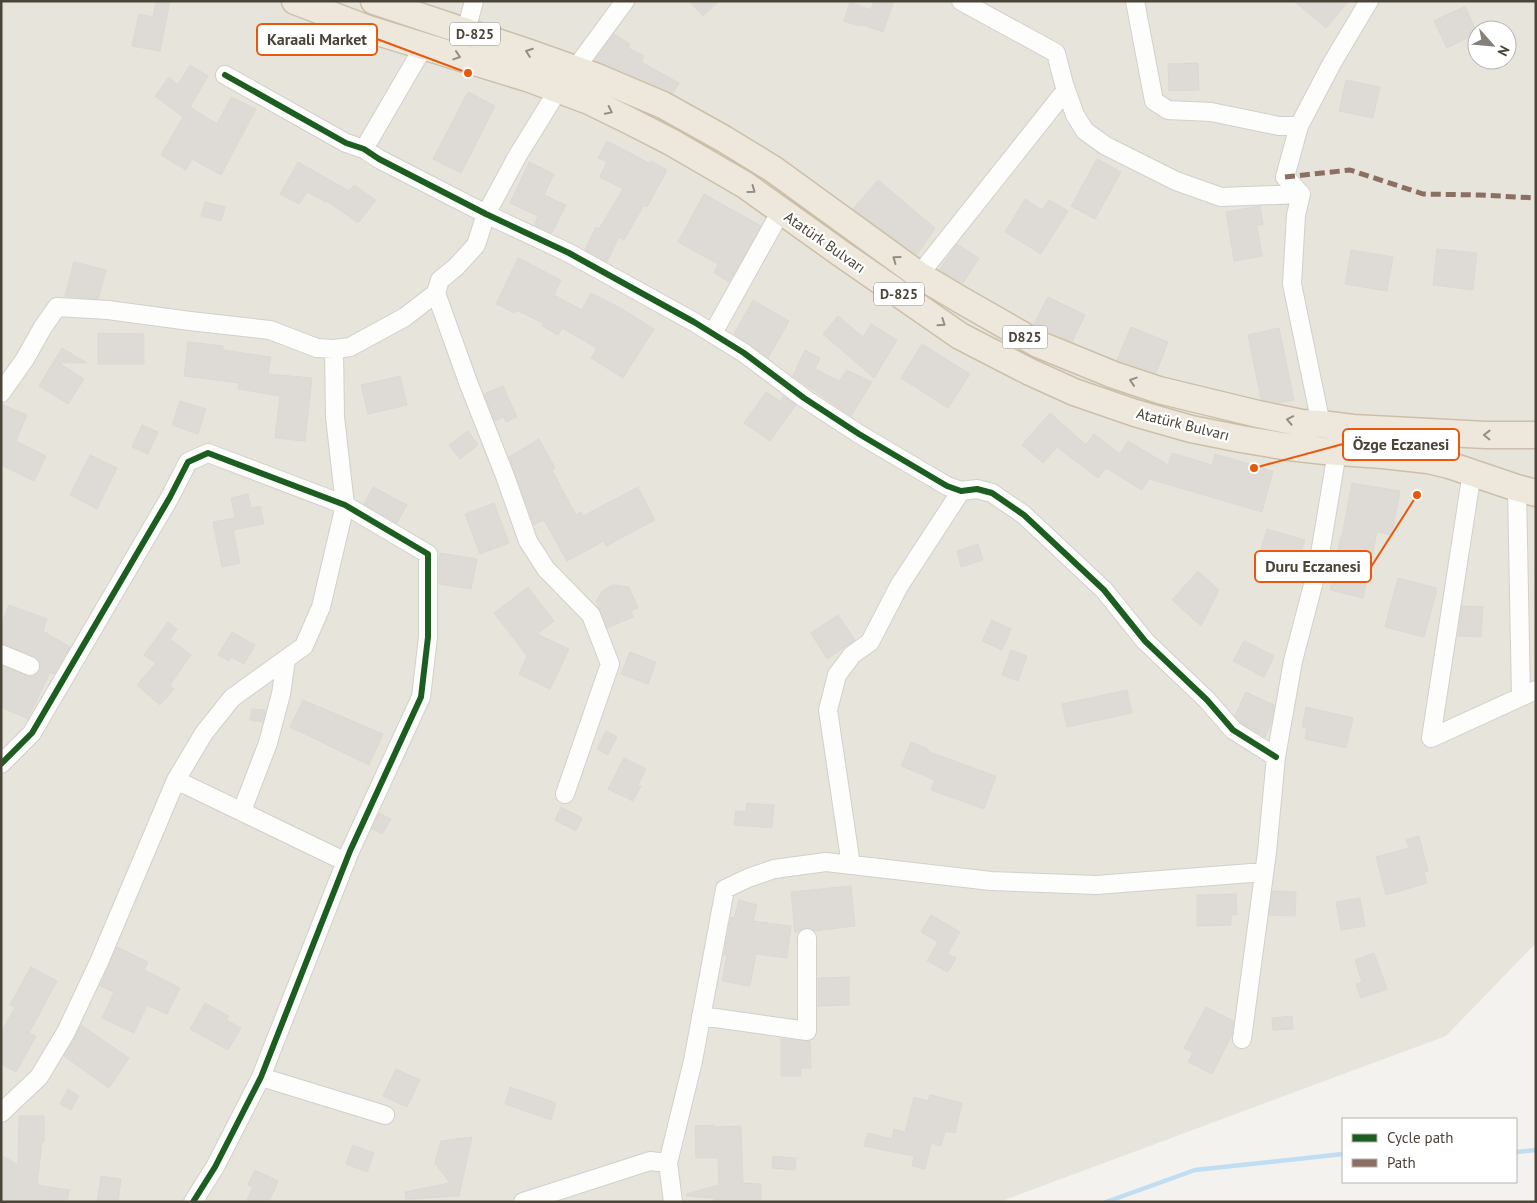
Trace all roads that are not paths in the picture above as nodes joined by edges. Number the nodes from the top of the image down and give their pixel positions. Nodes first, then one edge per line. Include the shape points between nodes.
1 (295, 1) edge
2 (374, 1) edge
3 (474, 1) edge
4 (625, 1) edge
5 (961, 1) edge
6 (1135, 1) edge
7 (1369, 1) edge
8 (466, 31) junction
9 (424, 46) junction
10 (575, 69) junction
11 (225, 75) dead end
12 (558, 90) junction
13 (1066, 90) junction
14 (1299, 126) junction
15 (364, 150) junction
16 (1301, 194) junction
17 (781, 211) junction
18 (486, 214) junction
19 (919, 275) junction
20 (436, 293) junction
21 (713, 333) junction
22 (334, 349) junction
23 (1, 393) edge
24 (1321, 424) junction
25 (1536, 435) edge
26 (1337, 452) junction
27 (1472, 472) junction
28 (1527, 490) edge
29 (961, 491) junction
30 (345, 506) junction
31 (1, 654) edge
32 (286, 660) junction
33 (30, 666) dead end
34 (1528, 694) edge
35 (1276, 757) junction
36 (1, 764) edge
37 (176, 780) junction
38 (565, 794) dead end
39 (242, 811) junction
40 (346, 862) junction
41 (852, 865) junction
42 (1264, 872) junction
43 (807, 938) dead end
44 (701, 1016) junction
45 (1242, 1039) dead end
46 (261, 1077) junction
47 (1, 1113) edge
48 (385, 1115) dead end
49 (668, 1163) junction
50 (193, 1202) edge
51 (523, 1202) edge
52 (673, 1202) edge

1 - 9 highway, Atatürk Bulvarı / D-825
2 - 8 highway, Atatürk Bulvarı / D-825
3 - 8 street
4 - 10 street
5 - 13 street via 1056,53
6 - 14 street via 1154,101 1168,110 1211,112 1279,126
7 - 14 street
10 -> 8 highway, Atatürk Bulvarı / D-825
9 -> 12 highway, Atatürk Bulvarı / D-825
9 - 15 street
10 - 12 highway
19 -> 10 highway, Atatürk Bulvarı / D825 via 773,169 724,139 663,105
11 - 15 street via 346,144
12 -> 17 highway, Atatürk Bulvarı / D-825 via 588,101 671,142 745,185
12 - 18 street
13 - 16 street via 1075,115 1086,131 1106,146 1176,181 1221,197
13 - 19 street
14 - 16 street via 1285,177
15 - 18 street
16 - 24 street via 1296,216 1292,284
17 - 21 street
17 -> 26 highway, Atatürk Bulvarı / D-825 via 960,336 1074,392 1190,429
18 - 20 street via 476,245 440,280
18 - 21 street via 569,253
24 -> 19 highway, Atatürk Bulvarı / D825 via 1258,414 1114,375 1038,344
20 - 22 street via 405,317 350,347
20 - 38 street via 528,541 546,569 591,615 610,664
21 - 29 street via 858,434
22 - 23 street via 317,348 270,330 57,306
22 - 30 street via 335,417
25 -> 24 highway, Atatürk Bulvarı / D825 via 1486,435
26 - 27 highway, Atatürk Bulvarı / D-825 via 1401,456
26 - 35 street via 1318,566 1293,661
27 - 28 highway, Atatürk Bulvarı / D-825
27 - 34 street via 1430,738
28 - 34 street
29 - 35 street via 977,489 992,493 1024,515 1104,590 1145,641 1207,700 1233,730
29 - 41 street via 900,586 870,642 852,655 836,675 828,710
30 - 32 street via 321,607 304,646
30 - 36 street via 208,453 188,462 32,733
30 - 40 street via 428,554 428,637 421,697
31 - 33 street
32 - 37 street via 232,698 204,733
32 - 39 street via 268,743
35 - 42 street
37 - 39 street
37 - 47 street via 66,1032 39,1078
39 - 40 street
40 - 46 street
41 - 42 street via 991,881 1096,885
41 - 44 street via 826,862 774,869 725,889
42 - 45 street
43 - 44 street via 807,1032
44 - 49 street
46 - 48 street
46 - 50 street via 215,1167
49 - 51 street via 650,1161
49 - 52 street

